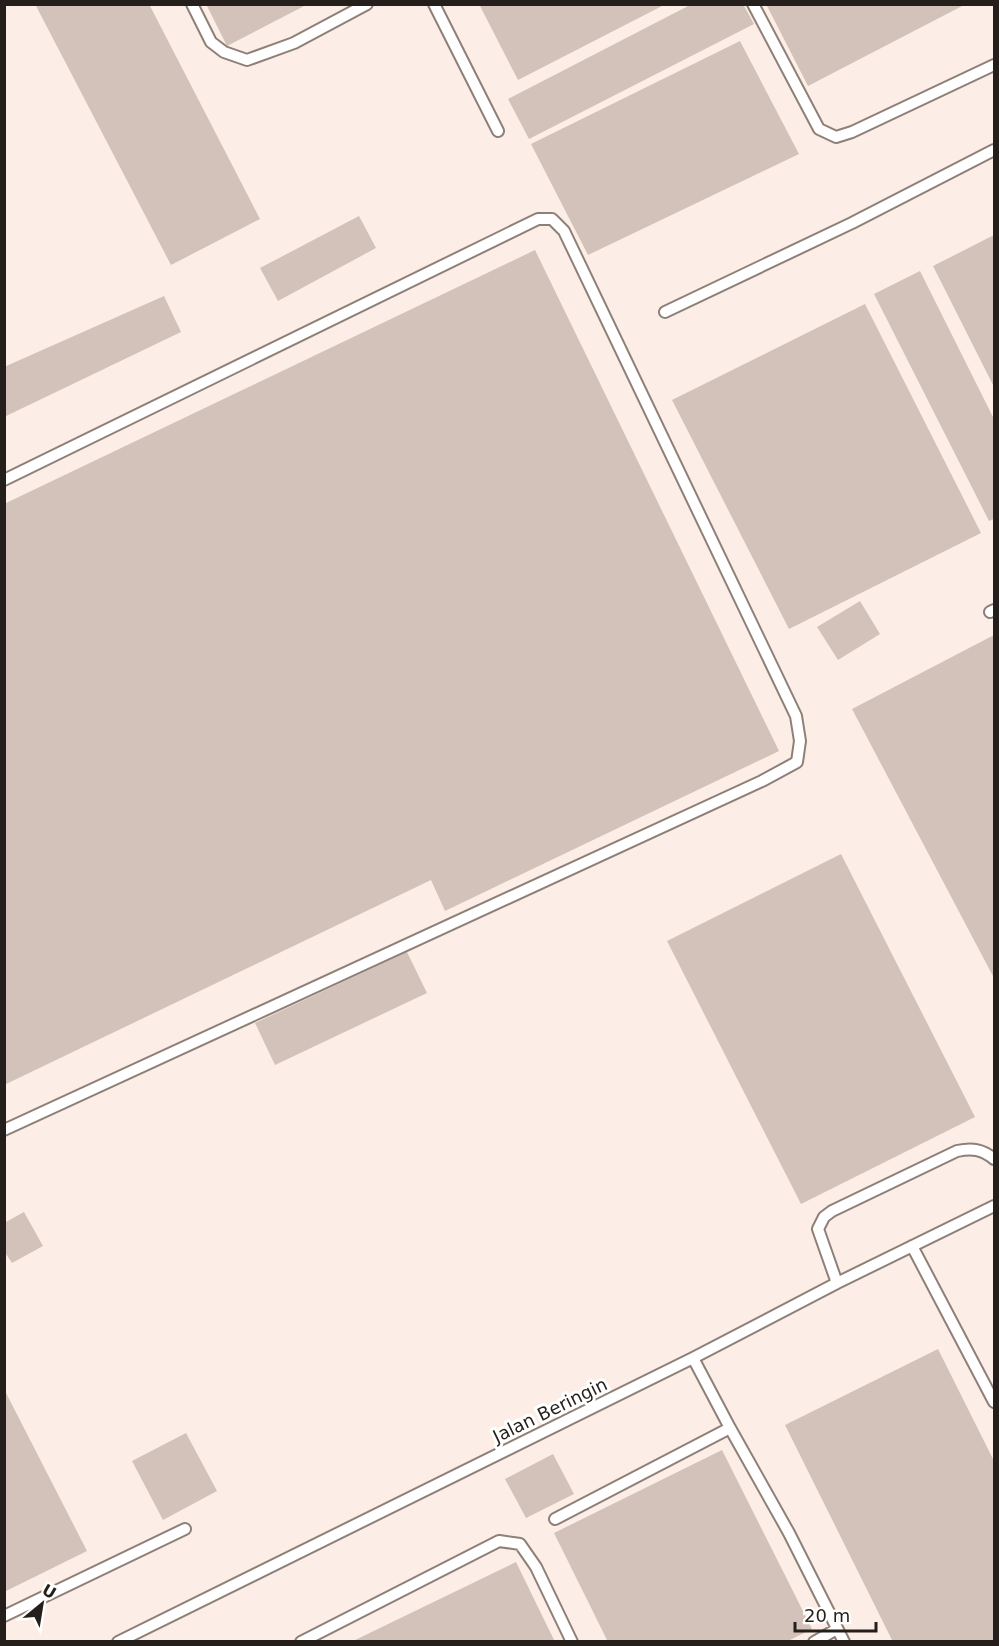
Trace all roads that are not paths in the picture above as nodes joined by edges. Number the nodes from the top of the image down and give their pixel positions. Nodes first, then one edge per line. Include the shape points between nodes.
1 (192, 4) edge
2 (367, 4) edge
3 (434, 4) edge
4 (753, 4) edge
5 (994, 65) edge
6 (498, 131) dead end
7 (994, 150) edge
8 (665, 312) dead end
9 (4, 480) edge
10 (4, 1130) edge
11 (994, 1159) edge
12 (994, 1206) edge
13 (912, 1246) junction
14 (837, 1283) junction
15 (693, 1358) junction
16 (994, 1402) edge
17 (730, 1428) junction
18 (555, 1519) dead end
19 (185, 1529) dead end
20 (4, 1616) edge
21 (837, 1629) junction
22 (118, 1641) edge
23 (302, 1641) edge
24 (572, 1641) edge
25 (814, 1641) edge
26 (844, 1641) edge

1 - 2 lane via 211,42 224,52 247,60 294,43
3 - 6 lane
4 - 5 lane via 819,129 836,137
7 - 8 lane
9 - 10 lane via 538,219 552,219 564,231 796,716 800,741 796,762 762,781
11 - 14 lane via 986,1152 970,1148 957,1151 824,1217 818,1228
12 - 13 lane, Jalan Beringin
13 - 14 lane, Jalan Beringin
13 - 16 lane
14 - 15 lane, Jalan Beringin
15 - 17 lane
15 - 22 lane, Jalan Beringin
17 - 18 lane
17 - 21 lane
19 - 20 lane
21 - 25 lane
21 - 26 lane
23 - 24 lane via 499,1541 520,1544 536,1567

